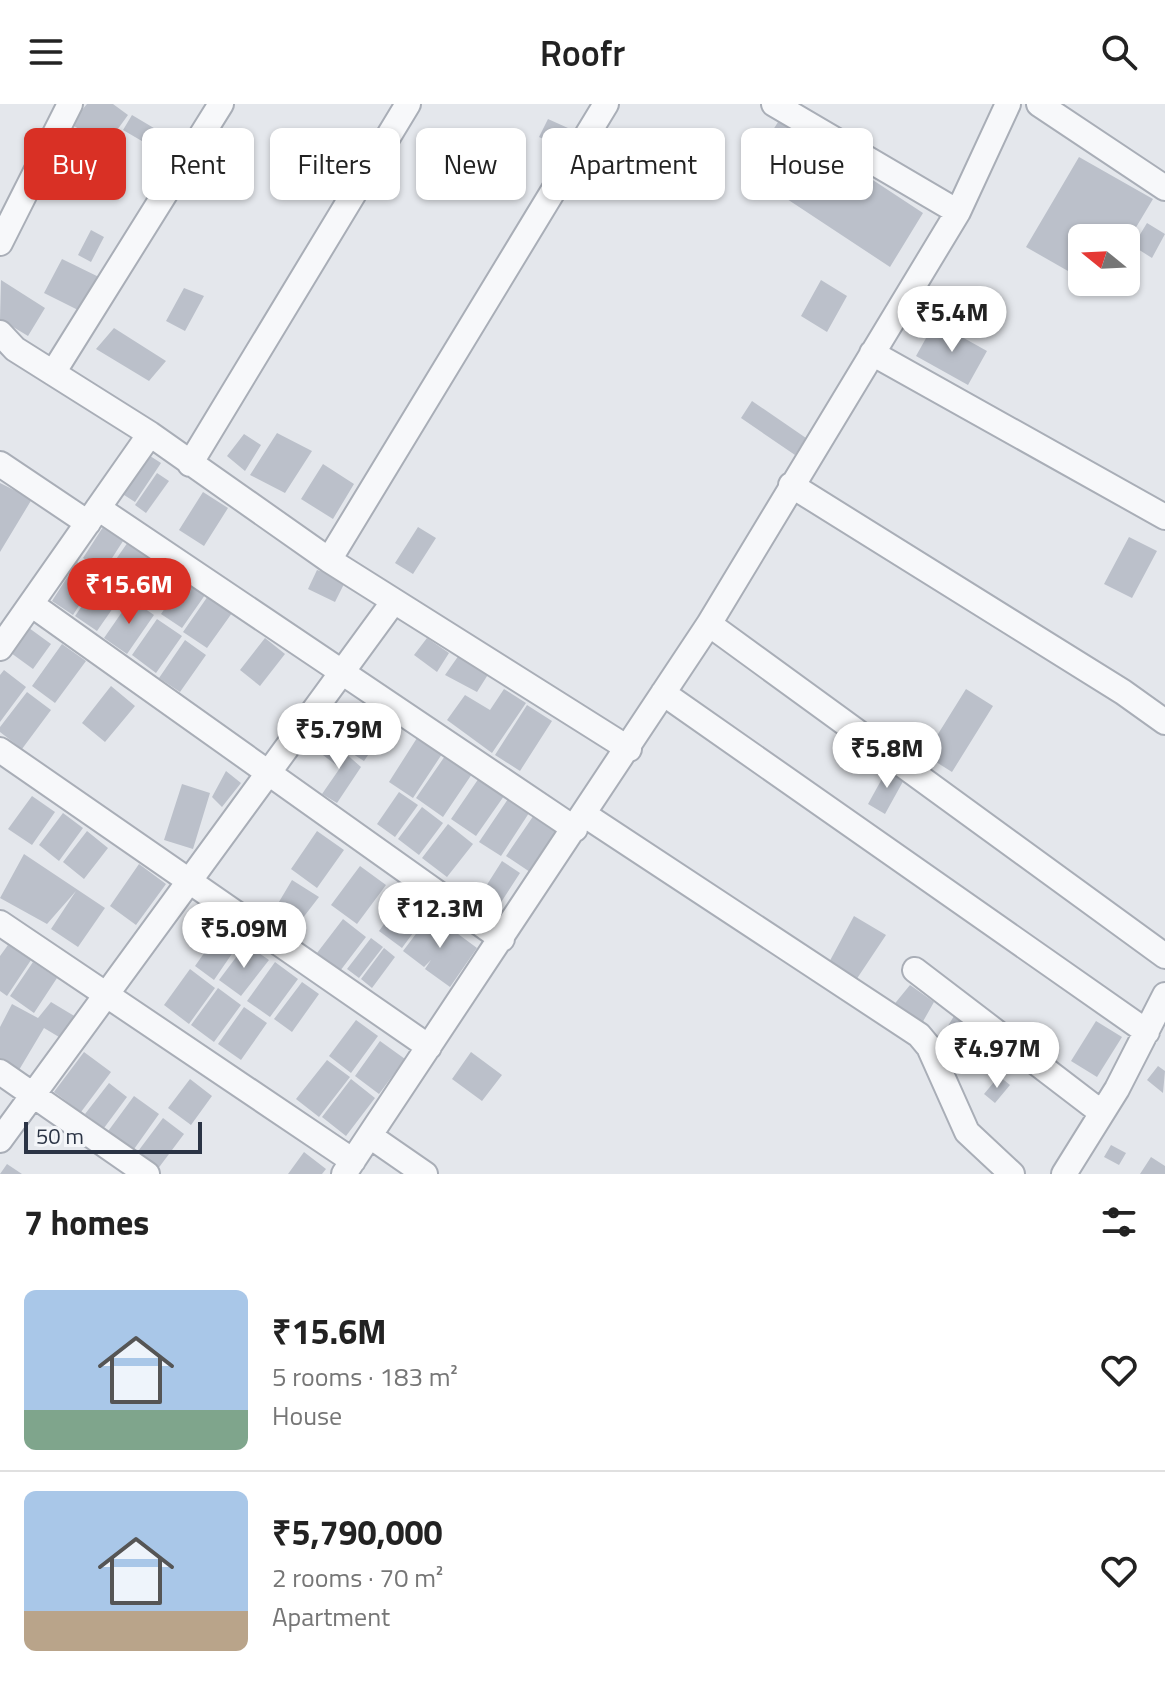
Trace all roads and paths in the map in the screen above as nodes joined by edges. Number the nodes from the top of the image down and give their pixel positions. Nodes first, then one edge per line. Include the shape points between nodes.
1 (221, 104) edge
2 (408, 104) edge
3 (606, 104) edge
4 (774, 104) edge
5 (1008, 104) edge
6 (1039, 104) edge
7 (66, 105) edge
8 (1165, 188) edge
9 (958, 212) junction
10 (0, 243) edge
11 (0, 333) edge
12 (872, 353) junction
13 (53, 373) junction
14 (150, 434) junction
15 (0, 464) edge
16 (190, 464) junction
17 (791, 485) junction
18 (93, 515) junction
19 (1165, 517) edge
20 (329, 560) junction
21 (394, 601) junction
22 (31, 604) junction
23 (709, 624) junction
24 (1, 645) edge
25 (342, 672) junction
26 (663, 693) junction
27 (1165, 722) edge
28 (629, 749) junction
29 (0, 750) edge
30 (268, 773) junction
31 (580, 822) junction
32 (189, 881) junction
33 (0, 923) edge
34 (502, 939) junction
35 (1165, 956) edge
36 (915, 970) dead end
37 (108, 993) junction
38 (1165, 995) edge
39 (1147, 1032) junction
40 (429, 1047) junction
41 (0, 1072) edge
42 (33, 1095) junction
43 (1102, 1113) junction
44 (370, 1136) junction
45 (0, 1140) edge
46 (348, 1167) edge
47 (147, 1174) edge
48 (425, 1174) edge
49 (1012, 1174) edge
50 (1064, 1174) edge

1 - 13 street
2 - 16 street
3 - 20 street
4 - 9 street
5 - 9 street
6 - 8 street
7 - 10 street
9 - 12 street
11 - 13 street
12 - 17 street
12 - 19 street
13 - 14 street
14 - 16 street
14 - 18 street
15 - 18 street
16 - 20 street
17 - 23 street
17 - 27 street
18 - 22 street
18 - 25 street
20 - 21 street
21 - 25 street
21 - 28 street
22 - 24 street
22 - 30 street
23 - 26 street
23 - 35 street
25 - 30 street
25 - 31 street
26 - 28 street
26 - 39 street
28 - 31 street
29 - 32 street
30 - 32 street
30 - 34 street
31 - 34 street
31 - 49 street via 919,1035 967,1132
32 - 37 street
32 - 40 street
33 - 37 street
34 - 40 street
36 - 43 street
37 - 42 street
37 - 46 street
38 - 39 street
39 - 43 street
40 - 44 street
41 - 42 street
42 - 45 street
42 - 47 street
43 - 50 street
44 - 46 street
44 - 48 street

